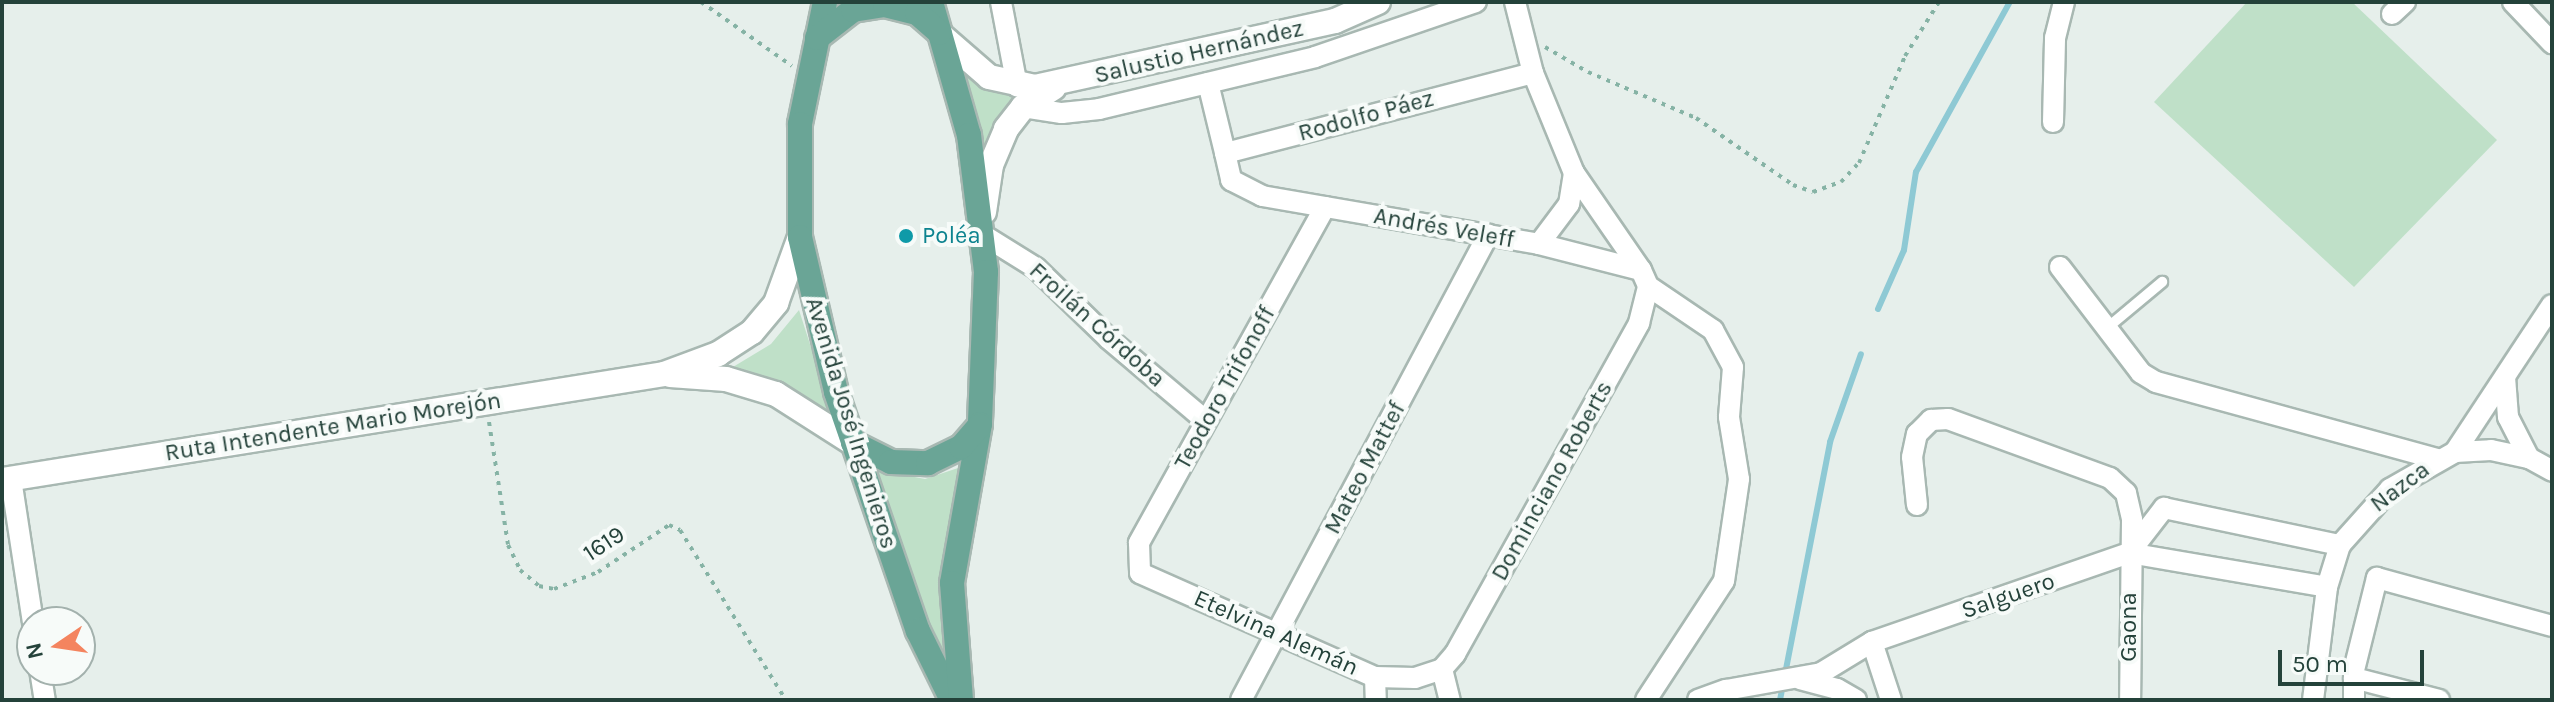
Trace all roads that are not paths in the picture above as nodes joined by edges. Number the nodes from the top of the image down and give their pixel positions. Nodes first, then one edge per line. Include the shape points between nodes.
1 (825, 2) edge
2 (931, 2) edge
3 (1001, 2) edge
4 (1378, 2) edge
5 (1476, 2) edge
6 (1515, 2) edge
7 (2064, 2) edge
8 (2513, 2) edge
9 (943, 37) junction
10 (816, 40) junction
11 (2552, 43) edge
12 (1533, 73) junction
13 (1208, 83) junction
14 (1020, 96) junction
15 (2053, 122) dead end
16 (1225, 153) junction
17 (1574, 173) junction
18 (1325, 207) junction
19 (983, 235) junction
20 (1488, 235) junction
21 (800, 237) junction
22 (1539, 244) junction
23 (2060, 267) dead end
24 (1644, 278) junction
25 (2162, 282) dead end
26 (2552, 305) edge
27 (2107, 328) junction
28 (664, 374) junction
29 (2505, 377) junction
30 (1206, 421) junction
31 (980, 424) junction
32 (853, 443) junction
33 (2447, 455) junction
34 (2529, 458) junction
35 (2552, 471) edge
36 (7, 479) edge
37 (1917, 505) dead end
38 (11, 545) edge
39 (2340, 545) junction
40 (2129, 553) junction
41 (1140, 573) joint
42 (2327, 587) junction
43 (28, 606) edge
44 (2552, 626) edge
45 (1278, 634) junction
46 (1872, 642) junction
47 (1442, 669) junction
48 (1375, 677) junction
49 (2354, 678) junction
50 (1796, 679) junction
51 (952, 700) edge
52 (961, 700) edge
53 (1241, 700) edge
54 (1376, 700) edge
55 (1450, 700) edge
56 (1646, 700) edge
57 (1698, 700) edge
58 (1856, 700) edge
59 (1891, 700) edge
60 (2130, 700) edge
61 (2313, 700) edge
62 (2354, 700) edge
63 (2439, 700) edge

1 - 10 main road, Avenida José Ingenieros
2 - 9 main road
3 - 14 street
4 - 14 main road, Salustio Hernández via 1335,21
5 - 13 street via 1329,53
6 - 12 street
7 - 15 street via 2055,38
8 - 11 street
9 - 10 main road via 917,13 885,5 853,10
9 - 14 main road via 981,72
9 - 19 main road via 969,135
10 - 21 main road, Avenida José Ingenieros via 797,152
12 - 16 street, Rodolfo Páez
12 - 17 street
13 - 14 street via 1062,113
13 - 16 street
14 - 19 main road via 991,165
16 - 18 street, Andrés Veleff via 1231,180 1262,196
17 - 22 street via 1569,204
17 - 24 street
18 - 20 street, Andrés Veleff
18 - 30 street, Teodoro Trifonoff
19 - 30 street, Froilán Córdoba via 1036,268
19 - 31 main road via 987,336
20 - 22 street, Andrés Veleff
20 - 45 street, Mateo Mattef
21 - 28 main road via 776,303 752,332 718,354
21 - 32 main road, Avenida José Ingenieros via 822,341
22 - 24 street, Andrés Veleff
23 - 27 street
24 - 47 street, Dominciano Roberts via 1639,323
24 - 56 street via 1713,330 1733,367 1729,417 1739,479 1724,581
25 - 27 lane
26 - 29 street, Nazca
27 - 33 street via 2141,373 2156,382
28 - 32 main road via 726,379 763,389 797,404
28 - 36 main road, Ruta Intendente Mario Morejón
29 - 33 street, Nazca
29 - 34 street via 2508,417
30 - 41 street, Teodoro Trifonoff via 1139,543
31 - 32 main road via 961,447 928,463 891,462
31 - 52 main road via 952,583
32 - 51 main road, Avenida José Ingenieros via 918,631
33 - 34 street via 2491,450
33 - 39 street, Nazca via 2390,489
34 - 35 street
36 - 38 street
37 - 40 street, Gaona via 1912,457 1917,434 1931,420 1948,419 2103,471 2126,493 2132,520
38 - 43 street
39 - 40 street via 2164,508
39 - 42 street, Nazca
40 - 42 street, Salguero
40 - 46 street, Salguero
40 - 60 street, Gaona
41 - 45 street, Etelvina Alemán
42 - 61 street, Nazca
44 - 49 street via 2377,578
45 - 48 street, Etelvina Alemán
45 - 53 street, Mateo Mattef
46 - 50 street, Salguero via 1821,673
46 - 59 street
47 - 48 street, Etelvina Alemán via 1415,678
47 - 55 street
48 - 54 street
49 - 62 street
49 - 63 street
50 - 57 street, Salguero
50 - 58 street via 1837,689

